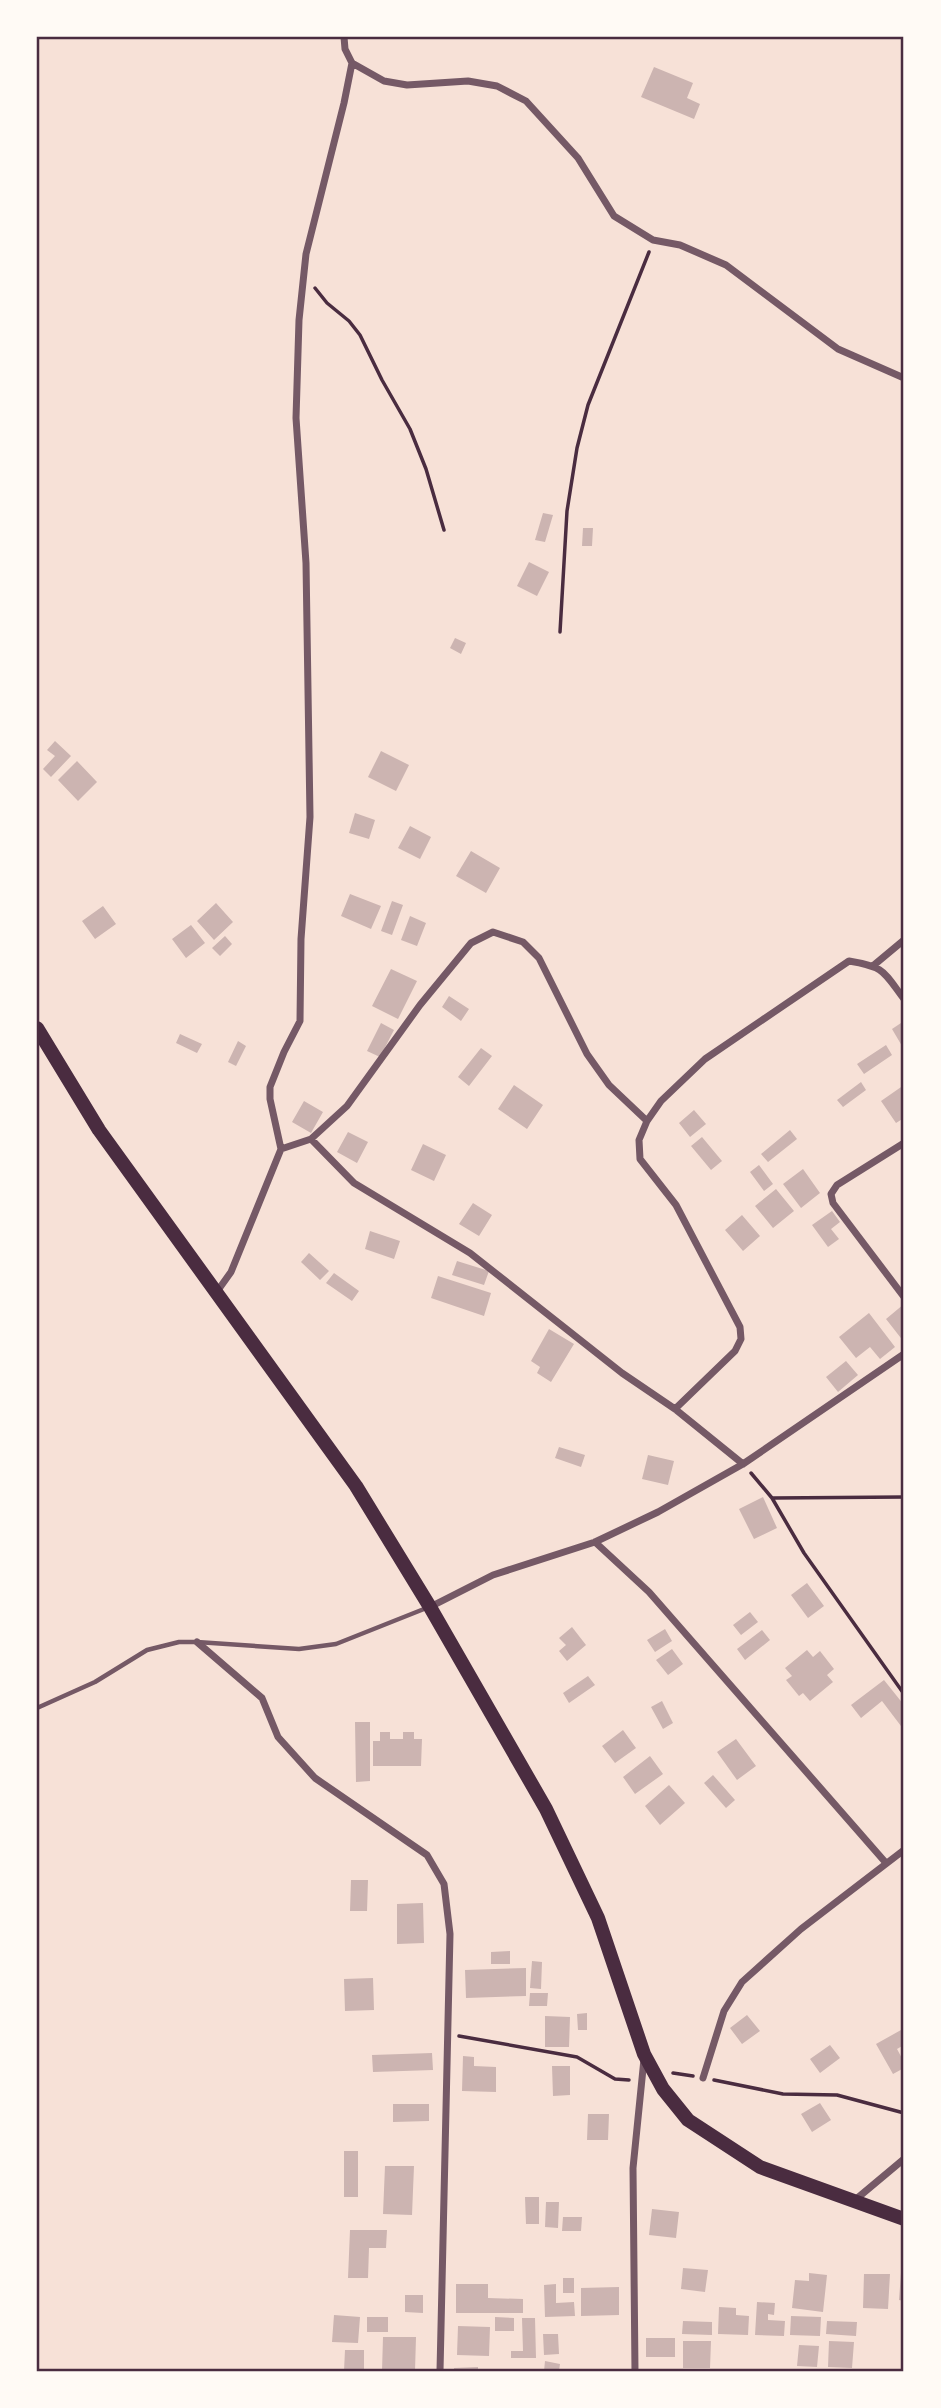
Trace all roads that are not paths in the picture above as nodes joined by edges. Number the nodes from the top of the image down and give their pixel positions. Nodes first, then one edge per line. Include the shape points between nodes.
1 (344, 37) edge
2 (352, 63) junction
3 (904, 378) edge
4 (904, 940) edge
5 (874, 965) junction
6 (904, 999) edge
7 (37, 1028) edge
8 (647, 1121) junction
9 (311, 1139) junction
10 (904, 1143) edge
11 (281, 1149) junction
12 (215, 1294) junction
13 (904, 1297) edge
14 (904, 1354) edge
15 (675, 1409) junction
16 (743, 1464) junction
17 (595, 1542) junction
18 (430, 1607) junction
19 (197, 1642) junction
20 (37, 1708) edge
21 (904, 1850) edge
22 (886, 1863) junction
23 (647, 2075) junction
24 (702, 2078) road end
25 (904, 2160) edge
26 (855, 2200) junction
27 (904, 2218) edge
28 (440, 2371) edge
29 (635, 2371) edge

1 - 2 street
2 - 3 street via 384,81 407,85 468,81 497,86 527,101 578,158 614,216 653,240 680,245 726,265 838,349
2 - 11 street via 306,254 299,320 296,418 306,563 310,817 300,1021 270,1087
4 - 5 street
5 - 6 street via 885,972
5 - 8 street via 849,961 799,994 705,1059
7 - 12 main road via 99,1130
8 - 9 street via 610,1085 587,1054 539,958 523,943 493,932 471,943 347,1106
8 - 15 street via 639,1140 640,1159 676,1205 740,1326 741,1339 735,1351
9 - 11 street
9 - 15 street via 354,1183 470,1253
10 - 13 street via 837,1185 831,1194 833,1203
11 - 12 street via 231,1272
12 - 18 main road via 356,1486
14 - 16 street
15 - 16 street
16 - 17 street
17 - 18 street via 493,1575
17 - 22 street via 649,1592
18 - 19 lane via 336,1644 299,1649
18 - 23 main road via 546,1810 598,1918
19 - 20 lane via 147,1650 95,1682
19 - 28 street via 262,1698 278,1737 315,1779 427,1854 444,1884 450,1934
21 - 22 street
22 - 24 street via 801,1928 742,1982 724,2011
23 - 26 main road via 688,2120 760,2167
23 - 29 street via 633,2168
25 - 26 street
26 - 27 main road

